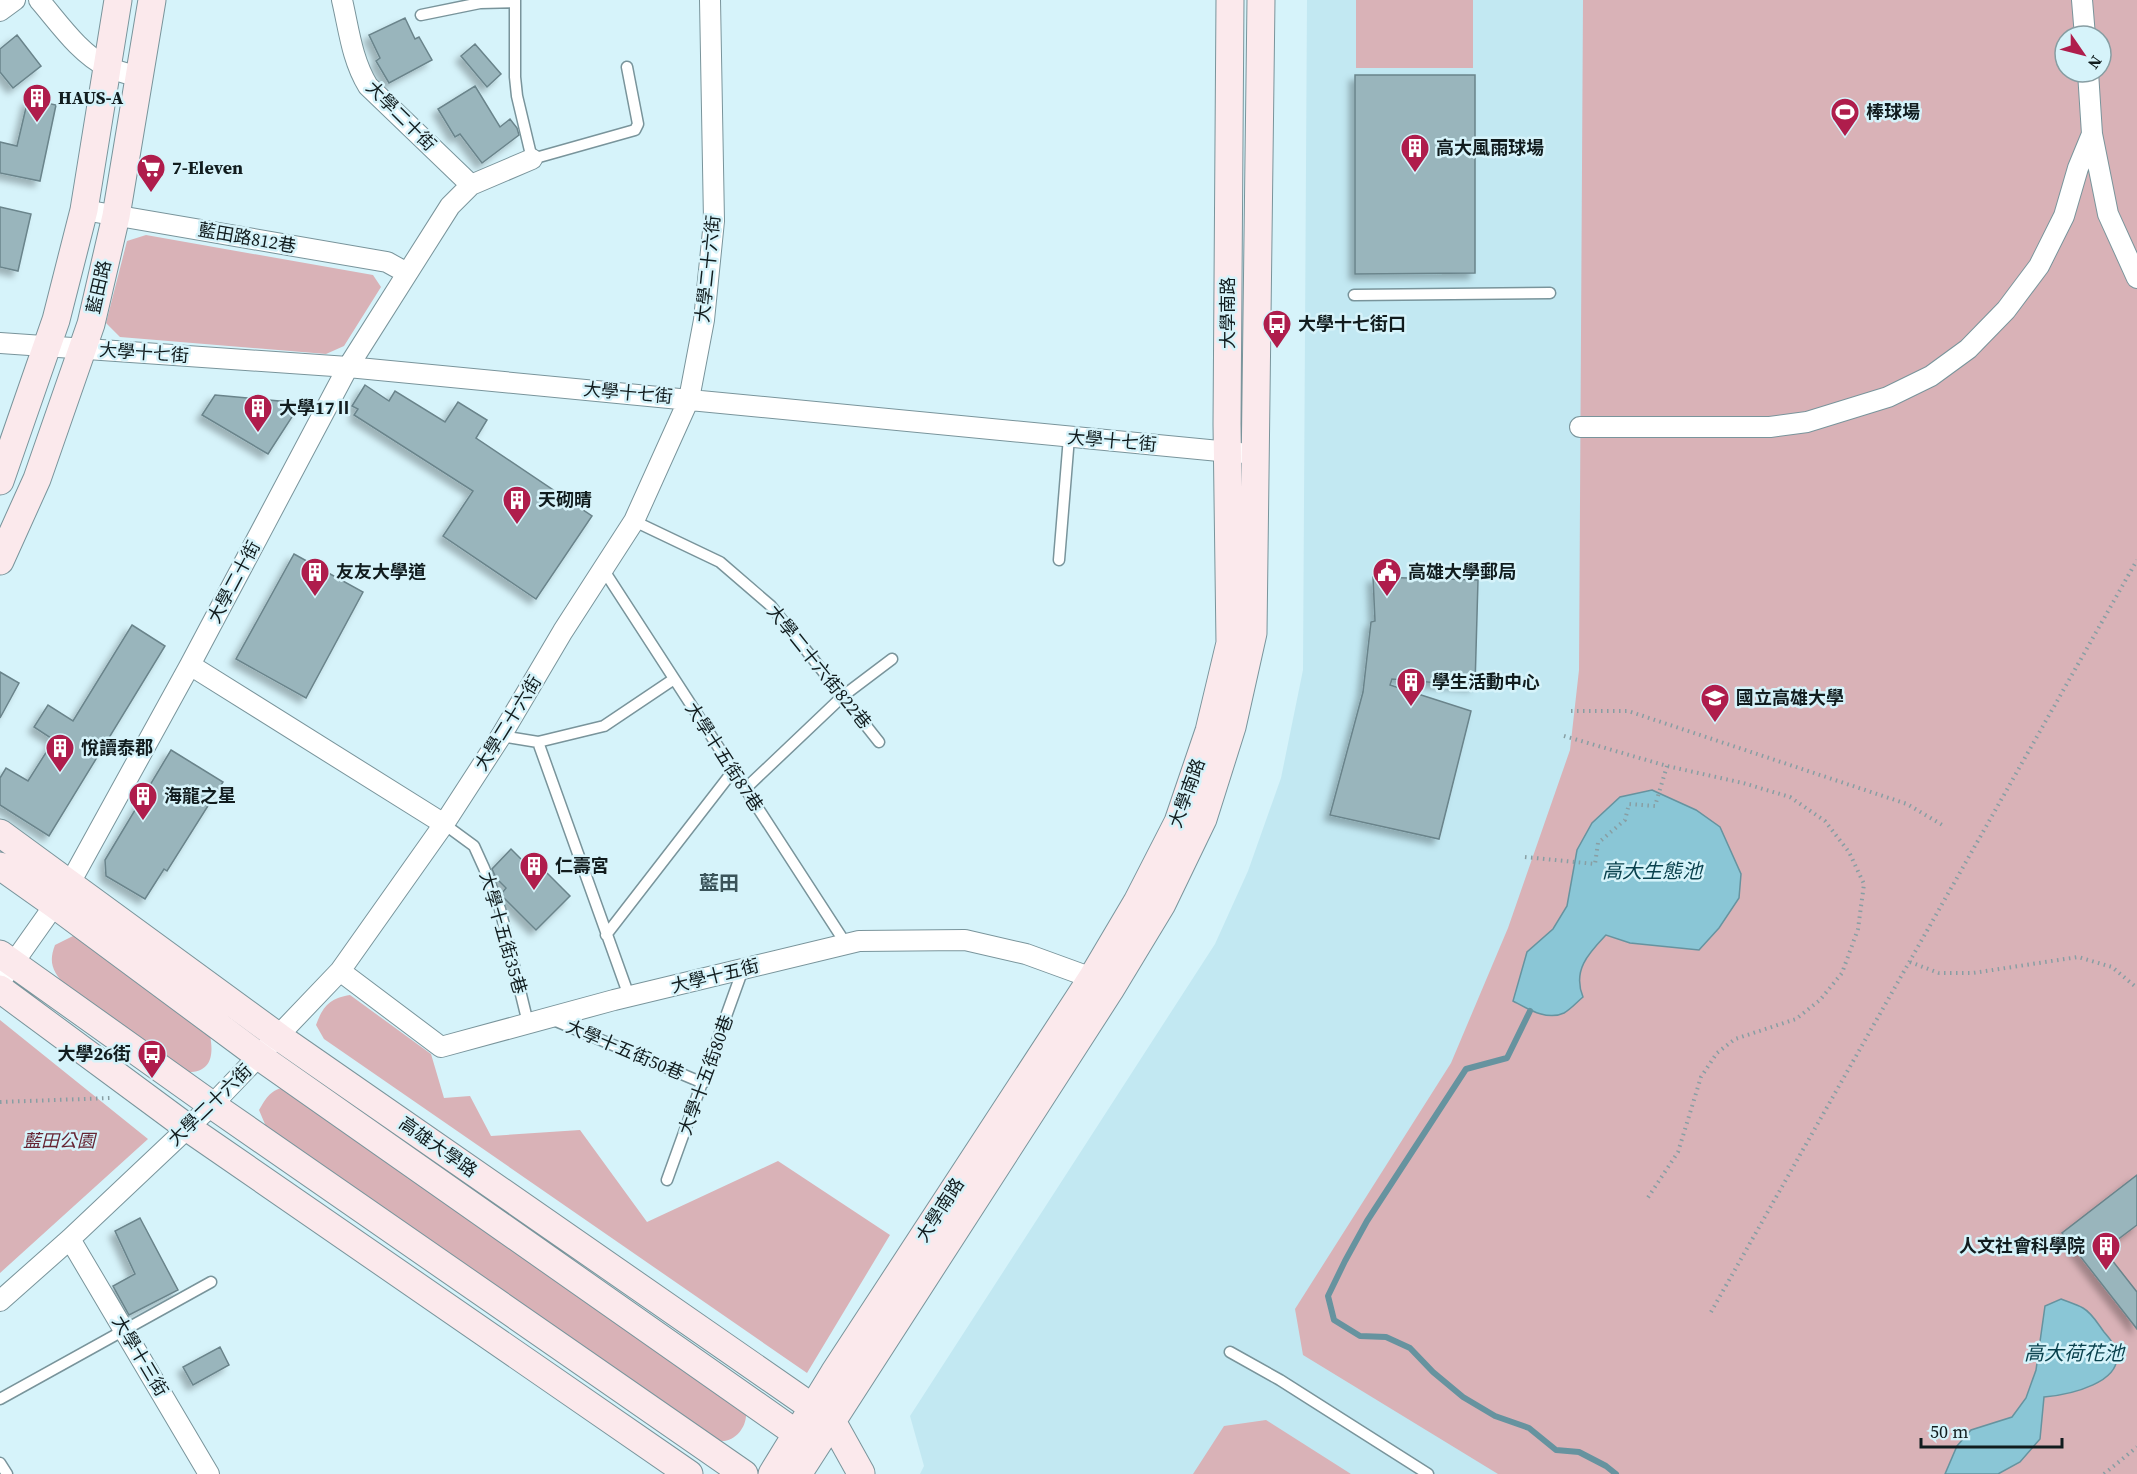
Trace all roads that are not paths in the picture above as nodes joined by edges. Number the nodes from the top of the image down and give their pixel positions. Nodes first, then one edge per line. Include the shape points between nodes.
1 (15, 0) edge
2 (39, 0) edge
3 (118, 0) edge
4 (152, 0) edge
5 (342, 0) edge
6 (710, 0) edge
7 (1230, 0) edge
8 (1261, 0) edge
9 (2082, 0) edge
10 (515, 1) edge
11 (0, 11) edge
12 (421, 15) dead end
13 (2084, 24) edge
14 (107, 67) junction
15 (627, 67) dead end
16 (139, 77) junction
17 (2089, 84) edge
18 (2092, 134) junction
19 (532, 159) junction
20 (471, 185) junction
21 (84, 210) junction
22 (116, 216) junction
23 (407, 273) junction
24 (2137, 278) edge
25 (1550, 293) dead end
26 (1354, 295) dead end
27 (0, 343) edge
28 (47, 346) junction
29 (83, 349) junction
30 (348, 367) junction
31 (689, 399) junction
32 (1580, 427) dead end
33 (1069, 437) junction
34 (1227, 452) junction
35 (1255, 454) junction
36 (0, 481) edge
37 (634, 521) junction
38 (1059, 560) dead end
39 (0, 561) edge
40 (603, 569) junction
41 (892, 659) dead end
42 (190, 665) junction
43 (674, 679) junction
44 (843, 696) junction
45 (501, 736) junction
46 (538, 742) junction
47 (879, 742) dead end
48 (733, 771) junction
49 (745, 789) junction
50 (444, 824) junction
51 (0, 834) edge
52 (0, 866) edge
53 (70, 883) junction
54 (55, 905) junction
55 (606, 935) junction
56 (846, 944) junction
57 (4, 966) edge
58 (743, 969) junction
59 (340, 971) junction
60 (1101, 984) junction
61 (0, 989) edge
62 (629, 996) junction
63 (548, 1018) junction
64 (528, 1023) junction
65 (279, 1037) junction
66 (260, 1057) junction
67 (703, 1083) junction
68 (212, 1106) junction
69 (188, 1128) junction
70 (667, 1180) dead end
71 (70, 1239) junction
72 (211, 1282) dead end
73 (0, 1301) edge
74 (125, 1331) junction
75 (1230, 1352) dead end
76 (0, 1399) edge
77 (823, 1414) junction
78 (806, 1440) junction
79 (0, 1463) edge
80 (862, 1473) edge
81 (7, 1474) edge
82 (209, 1474) edge
83 (689, 1474) edge
84 (744, 1474) edge
85 (772, 1474) edge
86 (798, 1474) edge
87 (1428, 1474) edge

1 - 11 street
2 - 14 street via 74,41
3 - 14 street, 藍田路
4 - 16 street, 藍田路
5 - 20 street, 大學二十街 via 354,58 368,86
6 - 31 street, 大學二十六街 via 714,221 704,320
7 - 34 street, 大學南路
8 - 35 street, 大學南路
9 - 13 street
10 - 12 lane via 480,3
10 - 19 lane via 517,96
14 - 16 street
14 - 21 street, 藍田路
15 - 19 lane via 638,124 635,130
16 - 22 street, 藍田路
17 - 18 street
18 - 24 street via 2109,214
18 - 32 street via 2064,216 2039,266 2006,310 1968,349 1931,376 1888,398 1807,422 1770,427
19 - 20 street, 大學二十街
20 - 23 street, 大學二十街 via 450,206
21 - 22 street, 藍田路812巷
21 - 28 street, 藍田路
22 - 23 street, 藍田路812巷 via 387,262
22 - 29 street, 藍田路
23 - 30 street, 大學二十街
25 - 26 lane
27 - 28 street, 大學十七街
28 - 29 street, 大學十七街
28 - 36 street, 藍田路
29 - 30 street, 大學十七街
29 - 39 street, 藍田路 via 36,479
30 - 31 street, 大學十七街
30 - 42 street, 大學二十街
31 - 33 street, 大學十七街
31 - 37 street, 大學二十六街
33 - 34 street, 大學十七街
33 - 38 lane
34 - 35 street, 大學十七街
34 - 60 street, 大學南路 via 1230,643 1209,731 1178,822
35 - 60 street, 大學南路 via 1252,633 1232,727 1203,819 1162,904
37 - 40 street, 大學二十六街
37 - 44 lane, 大學二十六街822巷 via 720,562 771,606
40 - 43 lane, 大學十五街87巷
40 - 45 street, 大學二十六街
41 - 44 lane
42 - 50 street
42 - 53 street, 大學二十街
43 - 46 lane via 604,726
43 - 48 lane, 大學十五街87巷
44 - 47 lane, 大學二十六街822巷
44 - 49 lane
45 - 46 lane
45 - 50 street, 大學二十六街
46 - 55 lane
48 - 49 lane, 大學十五街87巷
48 - 55 lane
49 - 56 lane, 大學十五街87巷
50 - 59 street, 大學二十六街
50 - 64 lane, 大學十五街35巷 via 474,846 484,868 500,909
51 - 53 street, 高雄大學路
52 - 54 street, 高雄大學路
53 - 54 street, 大學二十街
53 - 65 street, 高雄大學路
54 - 57 street, 大學二十街
54 - 66 street, 高雄大學路
55 - 62 lane
56 - 58 street, 大學十五街
56 - 60 street, 大學十五街 via 965,940 1026,954
57 - 68 street
58 - 62 street, 大學十五街
58 - 67 lane, 大學十五街80巷
59 - 64 street, 大學十五街 via 441,1047
59 - 65 street, 大學二十六街
60 - 77 street, 大學南路
61 - 69 street
62 - 63 street, 大學十五街
63 - 64 street, 大學十五街
63 - 67 lane, 大學十五街50巷
65 - 66 street, 大學二十六街
65 - 77 street, 高雄大學路
66 - 68 street, 大學二十六街
66 - 78 street, 高雄大學路
67 - 70 lane, 大學十五街80巷
68 - 69 street, 大學二十六街
68 - 84 street
69 - 71 street, 大學二十六街
69 - 83 street
71 - 73 street, 大學二十六街
71 - 74 street, 大學十三街
72 - 74 lane
74 - 76 lane
74 - 82 street, 大學十三街
75 - 87 lane
77 - 78 street, 大學南路
77 - 80 street, 高雄大學路
78 - 80 street, 高雄大學路
78 - 85 street, 大學南路
78 - 86 street, 大學南路
79 - 81 lane

